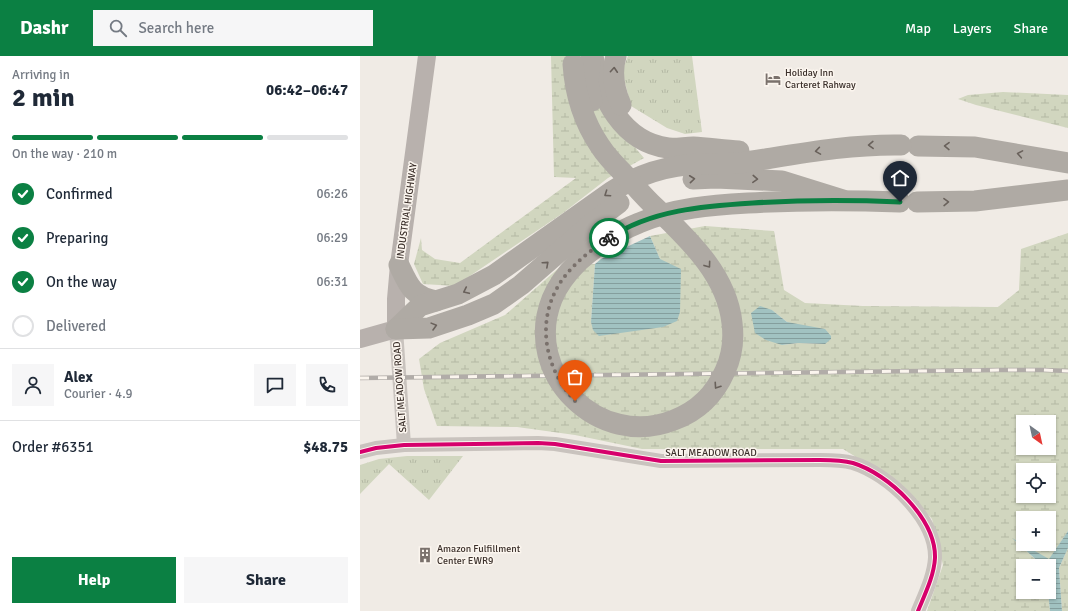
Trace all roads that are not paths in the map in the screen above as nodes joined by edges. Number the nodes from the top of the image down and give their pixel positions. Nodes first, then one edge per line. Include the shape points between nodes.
1 (427, 56) edge
2 (616, 56) edge
3 (583, 58) edge
4 (692, 147) junction
5 (793, 155) junction
6 (1066, 161) edge
7 (1068, 190) edge
8 (1044, 193) junction
9 (1068, 193) edge
10 (843, 200) junction
11 (399, 265) junction
12 (436, 301) junction
13 (396, 329) junction
14 (360, 339) edge
15 (404, 446) junction
16 (360, 452) edge
17 (918, 611) edge

1 - 11 main road, INDUSTRIAL HIGHWAY
4 -> 2 highway via 659,139 632,122 621,106 615,88
3 - 4 highway via 598,77 606,100 622,123 638,136 659,146
3 -> 10 highway, bridge via 576,92 583,114 600,147 652,204 691,242 712,270 727,300 733,329 732,350 725,371 706,400 689,413 657,426 632,427 601,419 575,401 562,386 547,349 546,328 551,300 562,280 578,262 625,229 640,222 671,213 717,205 791,200
4 - 5 highway
6 -> 5 highway via 975,147 909,145 842,147
5 -> 12 highway via 735,163 681,166 635,178 604,196 494,276 468,290
7 - 8 highway
8 - 9 highway
10 -> 8 highway via 975,201
13 -> 10 highway via 429,328 468,316 494,304 521,285 609,210 628,197 655,186 700,178 769,180 782,181
11 - 12 highway via 415,293
11 - 13 main road, INDUSTRIAL HIGHWAY
12 - 13 highway via 420,306
13 - 14 main road
13 - 15 street, SALT MEADOW ROAD
15 - 16 street, SALT MEADOW ROAD
15 - 17 street, SALT MEADOW ROAD via 538,443 661,461 837,460 853,463 876,474 894,488 917,510 928,528 934,550 934,566

